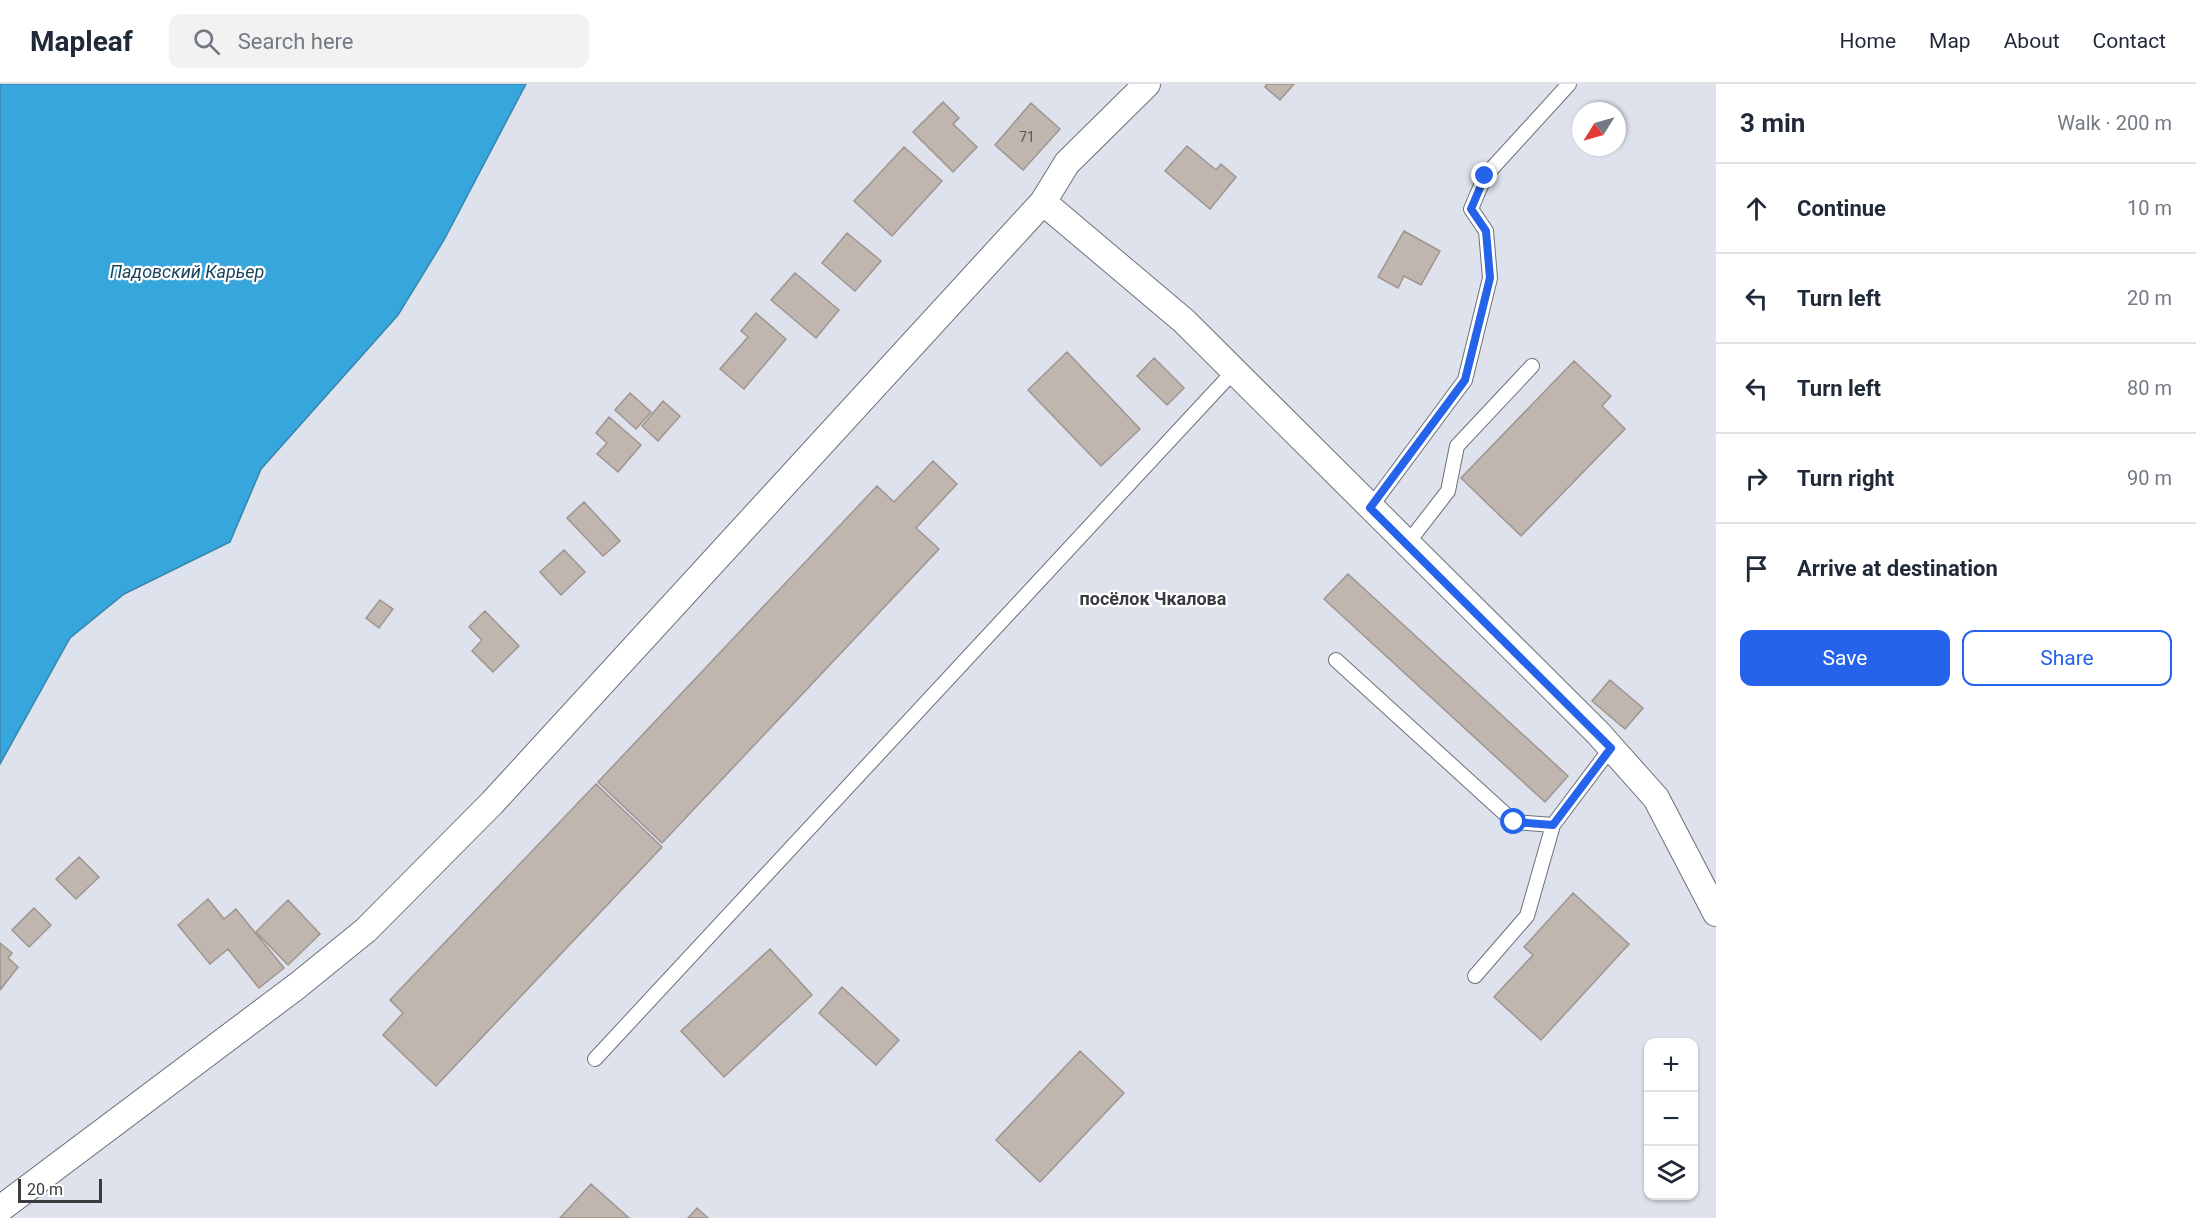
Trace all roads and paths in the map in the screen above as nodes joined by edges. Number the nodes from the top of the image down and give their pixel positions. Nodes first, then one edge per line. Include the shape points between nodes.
1 (1147, 84) edge
2 (1569, 84) edge
3 (1043, 202) junction
4 (1532, 366) dead end
5 (1233, 372) junction
6 (1370, 508) junction
7 (1407, 544) junction
8 (1336, 660) dead end
9 (1611, 748) junction
10 (1553, 825) junction
11 (1716, 913) edge
12 (1475, 976) dead end
13 (595, 1059) dead end
14 (0, 1209) edge

1 - 3 street via 1067,163
2 - 6 lane via 1485,176 1471,209 1486,231 1490,278 1465,380
3 - 5 street via 1184,321
3 - 14 street via 500,795 366,930
4 - 7 lane via 1457,446 1448,491
5 - 6 street
5 - 13 lane
6 - 7 street
7 - 9 street
8 - 10 lane via 1514,822
9 - 10 lane
9 - 11 street via 1656,798
10 - 12 lane via 1527,916

